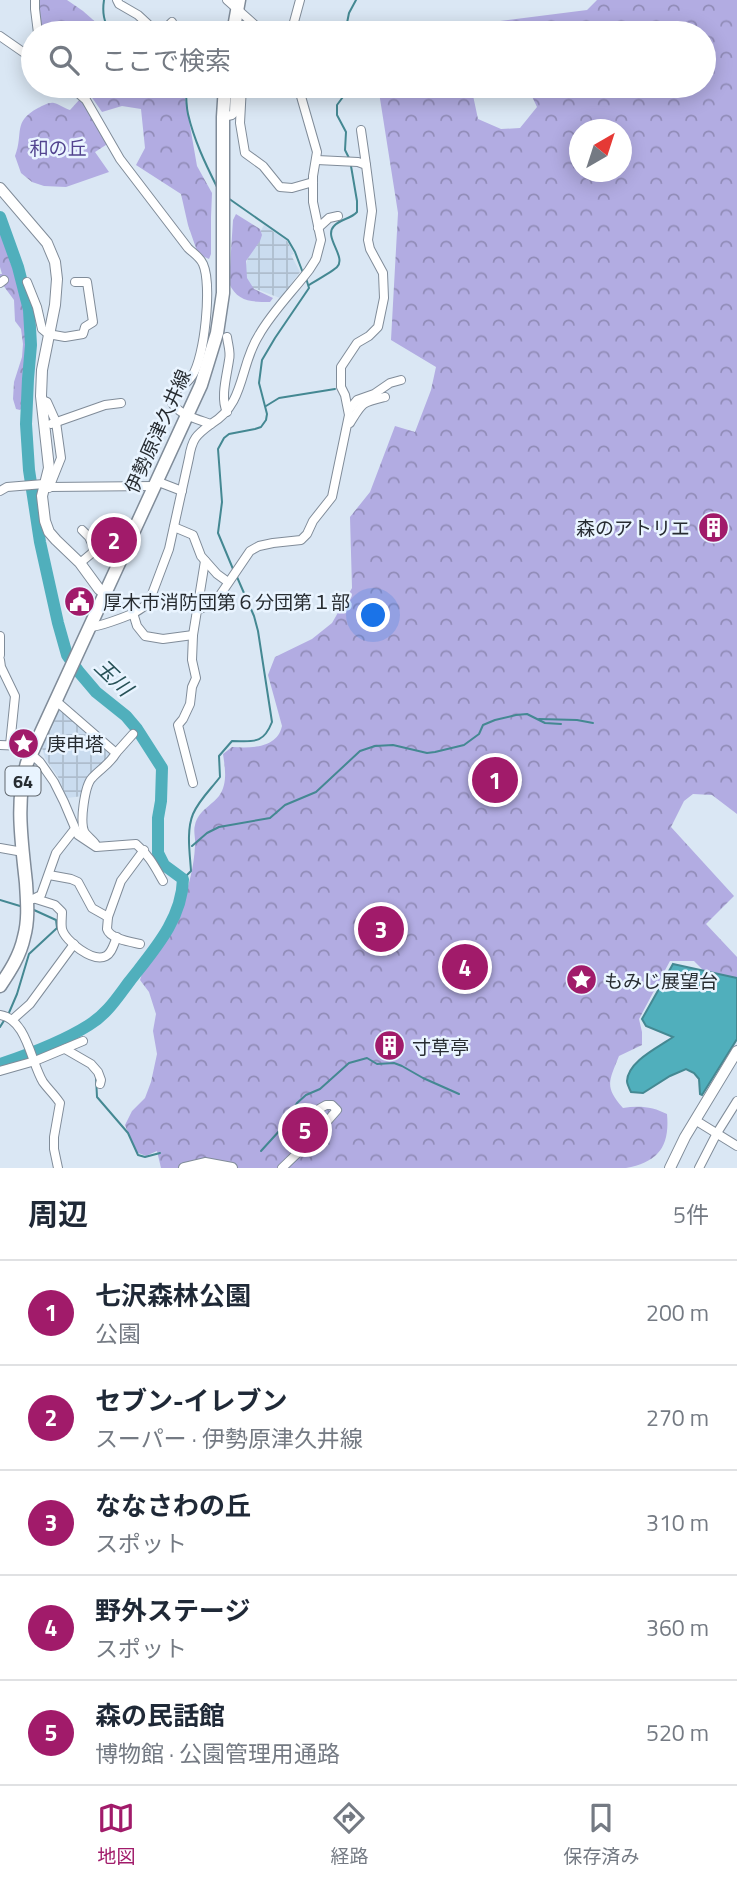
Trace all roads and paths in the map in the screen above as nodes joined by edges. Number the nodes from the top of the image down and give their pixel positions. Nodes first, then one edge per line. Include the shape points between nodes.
1 (117, 0) edge
2 (227, 0) edge
3 (299, 0) edge
4 (37, 3) edge
5 (238, 5) edge
6 (38, 21) edge
7 (144, 21) edge
8 (253, 21) edge
9 (294, 21) edge
10 (0, 36) edge
11 (21, 51) edge
12 (83, 98) edge
13 (224, 98) edge
14 (235, 98) edge
15 (241, 98) edge
16 (302, 98) edge
17 (223, 117) junction
18 (361, 130) dead end
19 (317, 160) junction
20 (366, 165) junction
21 (313, 182) junction
22 (0, 188) edge
23 (338, 216) dead end
24 (318, 228) junction
25 (27, 282) dead end
26 (75, 282) dead end
27 (48, 334) junction
28 (227, 337) dead end
29 (401, 380) dead end
30 (385, 397) dead end
31 (41, 400) junction
32 (121, 402) dead end
33 (349, 410) junction
34 (227, 412) junction
35 (187, 415) junction
36 (56, 422) junction
37 (211, 425) junction
38 (348, 425) junction
39 (45, 426) junction
40 (155, 483) junction
41 (45, 486) junction
42 (0, 491) edge
43 (182, 491) junction
44 (174, 527) junction
45 (82, 530) dead end
46 (205, 561) junction
47 (80, 563) junction
48 (230, 580) junction
49 (104, 593) junction
50 (196, 611) junction
51 (133, 614) junction
52 (89, 627) junction
53 (193, 635) junction
54 (0, 636) edge
55 (0, 655) edge
56 (0, 660) edge
57 (55, 701) junction
58 (133, 734) dead end
59 (0, 745) edge
60 (10, 745) junction
61 (31, 752) junction
62 (116, 753) junction
63 (195, 779) dead end
64 (74, 830) junction
65 (96, 847) junction
66 (0, 848) edge
67 (23, 852) junction
68 (150, 856) junction
69 (49, 875) junction
70 (163, 881) dead end
71 (32, 899) junction
72 (108, 916) junction
73 (117, 937) junction
74 (74, 944) junction
75 (140, 944) dead end
76 (0, 986) edge
77 (6, 1017) edge
78 (83, 1041) dead end
79 (65, 1049) junction
80 (737, 1051) edge
81 (34, 1059) junction
82 (0, 1071) edge
83 (100, 1084) dead end
84 (737, 1101) edge
85 (319, 1109) dead end
86 (695, 1120) junction
87 (717, 1133) junction
88 (737, 1146) edge
89 (58, 1168) edge
90 (184, 1168) edge
91 (232, 1168) edge
92 (282, 1168) edge
93 (670, 1168) edge
94 (699, 1168) edge

1 - 7 street
2 - 5 street
3 - 9 street
4 - 6 street
5 - 8 street
10 - 11 street
12 - 35 street via 120,159 204,265 206,308 198,365 171,398 174,408
13 - 17 main road, 64
14 - 17 street via 234,113
15 - 21 street via 245,153 264,166 280,187
16 - 19 street
17 - 35 main road, 伊勢原津久井線 / 64 via 224,284 211,358
18 - 20 street
19 - 20 street
19 - 21 street
20 - 33 street via 372,211 370,249 383,274 384,298 378,327 357,343 341,367 341,387
21 - 24 street
22 - 27 street via 47,243 55,262 56,293
23 - 24 street
24 - 34 street via 316,259 260,332
25 - 27 street via 42,329
26 - 27 street via 87,282 93,322 83,334
27 - 31 street
28 - 34 street
29 - 33 street via 357,400
30 - 38 street via 360,405
31 - 36 street via 47,402
31 - 39 street
32 - 36 street
33 - 38 street
34 - 37 street
35 - 37 street
35 - 40 main road, 伊勢原津久井線 / 64
36 - 39 street
36 - 41 street via 61,458
37 - 43 street via 192,442
38 - 48 street via 332,497 307,534 301,540 254,548
39 - 41 street via 49,468
40 - 41 street
40 - 43 street
40 - 49 main road, 伊勢原津久井線 / 64
41 - 42 street
41 - 47 street via 42,496 49,532
43 - 44 street
44 - 46 street via 193,535
44 - 51 street via 149,602
45 - 47 street via 94,548
46 - 48 street
46 - 50 street
47 - 49 street
48 - 50 street via 216,601
49 - 52 main road, 伊勢原津久井線 / 64
50 - 53 street
51 - 52 street
51 - 53 street via 145,636
52 - 57 main road, 伊勢原津久井線 / 64
53 - 63 street via 196,678 190,704 178,725
54 - 55 street
56 - 60 street via 15,696
57 - 61 main road, 64
57 - 62 street
58 - 62 street
59 - 60 street
60 - 61 street
61 - 64 street via 54,782
61 - 67 main road, 64 via 21,793
62 - 65 street via 86,788 82,826
64 - 65 street
64 - 69 street via 56,853
65 - 68 street via 134,843
66 - 67 street
67 - 71 main road, 64
68 - 70 street
68 - 72 street via 121,881
69 - 71 street via 41,895
69 - 72 street via 78,882 92,908
71 - 74 street via 55,905 62,912 62,929
71 - 76 main road, 64 via 18,957
72 - 73 street via 109,933
73 - 74 street via 105,957 95,958
73 - 75 street
74 - 77 street via 30,1004
77 - 81 street
78 - 79 street
79 - 81 street
79 - 83 street via 95,1068
80 - 86 street
81 - 82 street
81 - 89 street via 43,1082 60,1103 54,1137
84 - 87 street
85 - 92 street via 332,1105 337,1110
86 - 87 street
86 - 93 street
87 - 88 street
87 - 94 street
90 - 91 street via 205,1163

